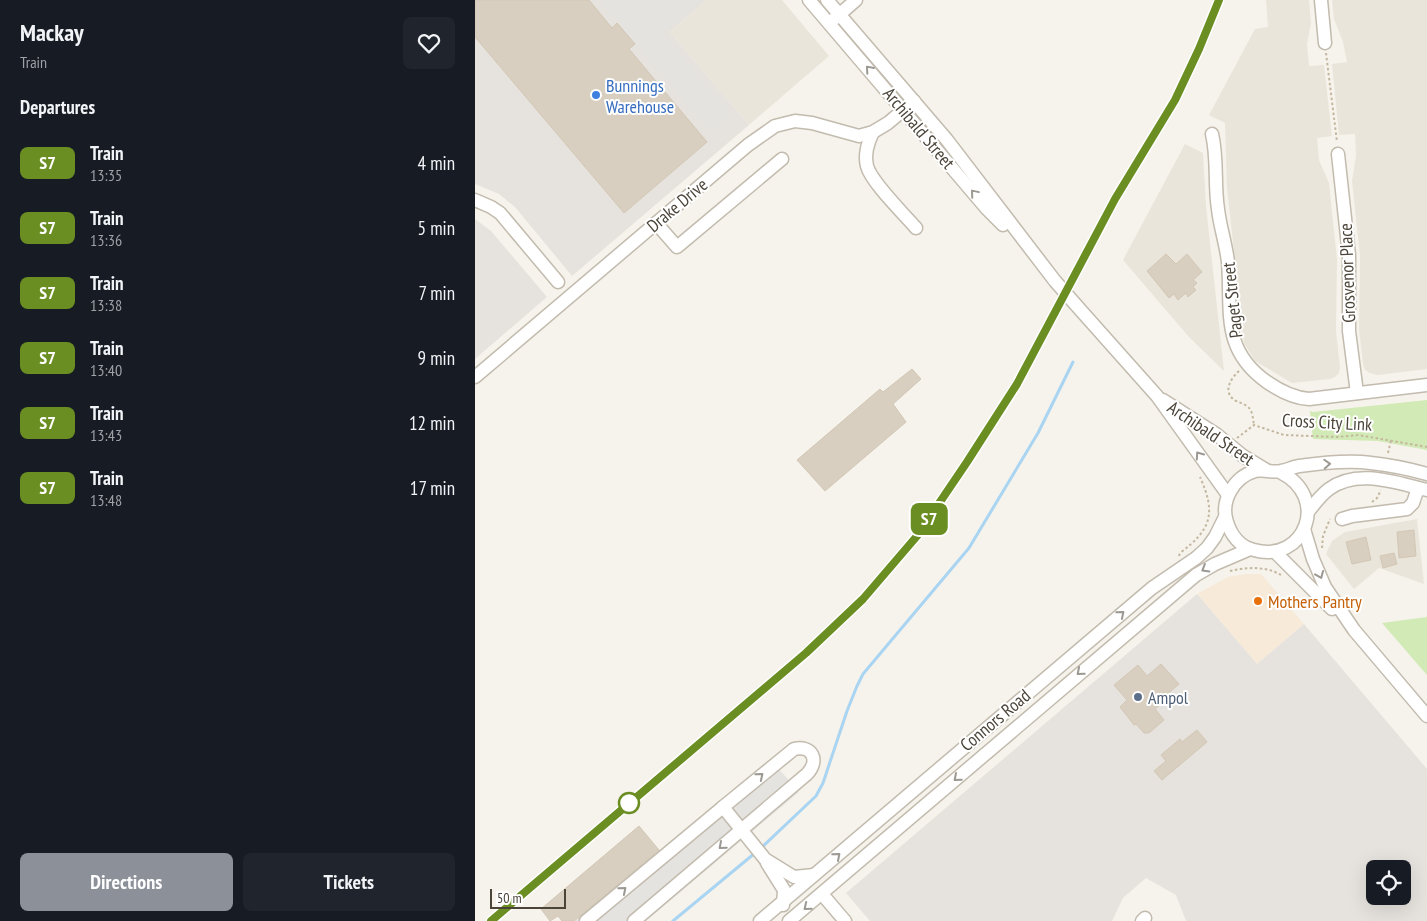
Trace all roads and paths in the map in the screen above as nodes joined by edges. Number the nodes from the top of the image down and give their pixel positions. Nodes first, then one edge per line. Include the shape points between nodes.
1 (809, 0) edge
2 (827, 0) edge
3 (856, 0) edge
4 (1321, 0) edge
5 (839, 14) junction
6 (829, 23) junction
7 (1325, 43) joint
8 (914, 102) junction
9 (903, 110) junction
10 (873, 132) junction
11 (1212, 134) dead end
12 (1338, 154) joint
13 (782, 159) dead end
14 (475, 200) edge
15 (656, 223) junction
16 (916, 228) dead end
17 (1032, 253) junction
18 (559, 282) dead end
19 (1247, 364) junction
20 (475, 377) edge
21 (1427, 385) edge
22 (1357, 393) junction
23 (1157, 396) junction
24 (1254, 425) junction
25 (1391, 440) junction
26 (1232, 443) dead end
27 (1427, 447) edge
28 (1387, 458) dead end
29 (1265, 470) junction
30 (1198, 472) dead end
31 (1280, 472) junction
32 (1427, 474) edge
33 (1422, 489) edge
34 (1228, 495) junction
35 (1308, 512) junction
36 (1225, 517) junction
37 (1342, 519) dead end
38 (1304, 529) junction
39 (1200, 536) dead end
40 (1250, 549) junction
41 (1275, 552) junction
42 (1226, 568) dead end
43 (1285, 579) dead end
44 (1353, 630) junction
45 (1427, 716) edge
46 (723, 807) junction
47 (740, 830) junction
48 (764, 858) junction
49 (814, 875) junction
50 (822, 894) junction
51 (784, 901) junction
52 (586, 921) edge
53 (633, 921) edge
54 (760, 921) edge
55 (773, 921) edge
56 (789, 921) edge
57 (845, 921) edge

1 - 6 street, Archibald Street
2 - 5 street, Archibald Street
3 - 5 street
4 - 7 street
5 - 6 street
5 - 8 street, Archibald Street
9 -> 6 street, Archibald Street
7 - 12 path
8 - 9 street
8 - 17 street, Archibald Street via 966,164
9 - 10 street
17 -> 9 street, Archibald Street via 987,209
10 - 15 street, Drake Drive via 859,136 795,121 775,126
10 - 16 street via 865,157 867,168
11 - 19 street, Paget Street via 1216,150 1218,211 1228,264 1233,337
12 - 22 street, Grosvenor Place via 1349,255 1349,331
13 - 15 street via 677,247
14 - 18 street via 500,214
15 - 20 street, Drake Drive
17 - 23 street, Archibald Street, bridge
19 - 22 street, Paget Street via 1275,388 1300,398
19 - 24 path via 1231,379 1228,387 1233,399 1249,408
21 - 22 street, Paget Street
23 - 29 street, Archibald Street
34 -> 23 street, Archibald Street
24 - 25 path, Cross City Link via 1284,435 1359,435
24 - 26 path
25 - 27 path, Cross City Link
25 - 28 path
29 - 31 street
29 - 34 street via 1243,476
30 - 39 path via 1210,506 1209,518
31 -> 32 street via 1297,466 1370,462
31 - 35 street via 1298,485 1304,494
33 - 35 street via 1357,478 1331,488
33 - 37 street via 1407,509
34 - 36 street
35 - 38 street
36 - 40 street via 1238,542
49 -> 36 street, Connors Road via 1144,594 1202,553
38 - 41 street via 1287,547
38 -> 44 street via 1325,587
40 - 41 street via 1262,553
40 -> 50 street, Connors Road via 1196,575
41 - 44 street
42 - 43 path via 1228,571 1269,569
44 - 45 street
46 - 47 street
46 -> 47 street via 794,749 807,750 812,755 815,761 813,768
52 -> 46 street
47 - 48 street
47 -> 53 street
48 - 49 street via 794,877
48 - 51 street via 784,890
49 - 51 street, Connors Road
50 -> 56 street, Connors Road
50 - 57 street
51 - 54 street, Connors Road
51 - 55 street via 780,914

